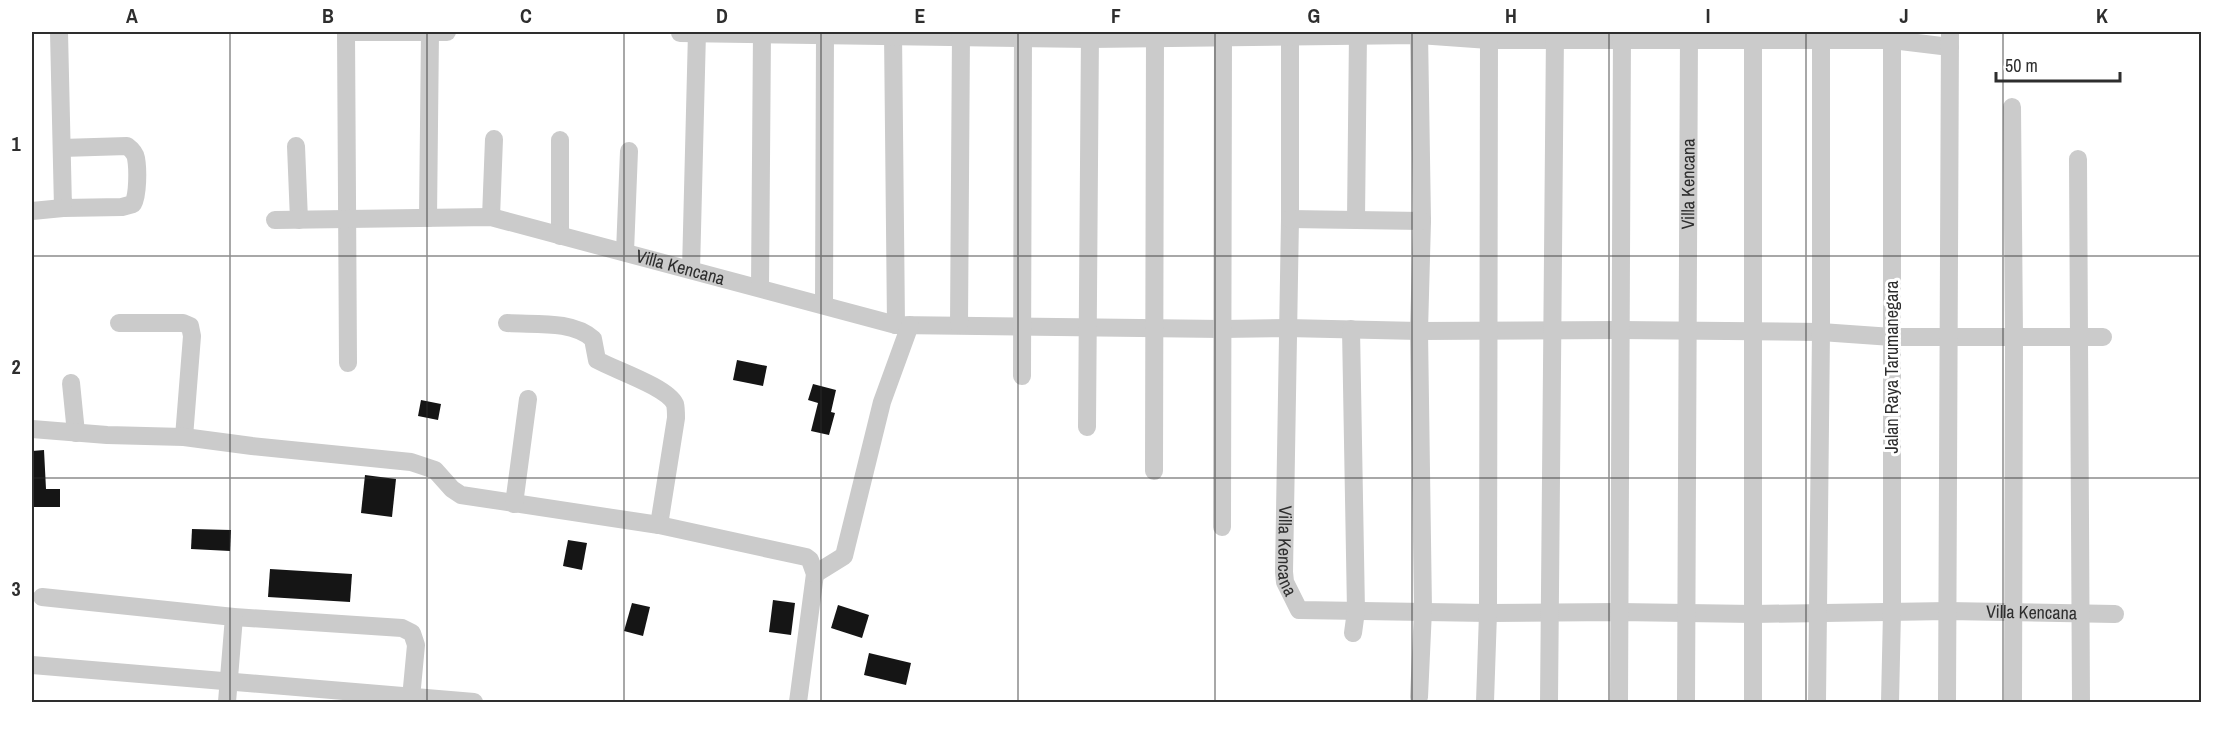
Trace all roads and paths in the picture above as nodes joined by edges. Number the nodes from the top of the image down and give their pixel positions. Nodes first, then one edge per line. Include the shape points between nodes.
1 (59, 32) edge
2 (346, 32) edge
3 (351, 32) edge
4 (436, 32) edge
5 (691, 32) edge
6 (762, 33) edge
7 (825, 33) edge
8 (1419, 33) edge
9 (893, 34) edge
10 (961, 34) edge
11 (1223, 34) edge
12 (1290, 34) edge
13 (1358, 34) edge
14 (1023, 35) edge
15 (1090, 35) edge
16 (1155, 35) edge
17 (1555, 35) edge
18 (1622, 35) edge
19 (1689, 35) edge
20 (1753, 35) edge
21 (1489, 36) edge
22 (1821, 36) edge
23 (1892, 36) edge
24 (1950, 39) edge
25 (2012, 107) dead end
26 (494, 139) dead end
27 (560, 141) dead end
28 (296, 146) dead end
29 (62, 148) junction
30 (628, 151) dead end
31 (2078, 159) dead end
32 (63, 208) junction
33 (32, 211) edge
34 (490, 217) junction
35 (428, 218) junction
36 (1290, 219) junction
37 (1356, 219) junction
38 (275, 220) dead end
39 (299, 220) junction
40 (348, 220) junction
41 (1422, 221) junction
42 (560, 236) junction
43 (625, 252) junction
44 (692, 270) junction
45 (760, 288) junction
46 (824, 305) junction
47 (119, 323) dead end
48 (507, 323) dead end
49 (903, 325) junction
50 (959, 325) junction
51 (1022, 326) junction
52 (1087, 326) junction
53 (1155, 328) junction
54 (1287, 328) junction
55 (1222, 329) junction
56 (1351, 329) junction
57 (1489, 330) junction
58 (1551, 330) junction
59 (1620, 330) junction
60 (1753, 331) junction
61 (1419, 332) junction
62 (1687, 332) junction
63 (1821, 332) junction
64 (1950, 336) junction
65 (2014, 336) junction
66 (1892, 337) junction
67 (2080, 337) junction
68 (2103, 337) dead end
69 (348, 363) dead end
70 (1022, 376) dead end
71 (71, 383) dead end
72 (528, 399) dead end
73 (1087, 427) dead end
74 (32, 429) edge
75 (76, 433) junction
76 (184, 437) junction
77 (1154, 471) dead end
78 (514, 504) junction
79 (659, 525) junction
80 (1222, 527) dead end
81 (815, 574) junction
82 (42, 597) dead end
83 (1423, 610) junction
84 (1356, 611) junction
85 (1948, 611) junction
86 (1551, 612) junction
87 (1619, 612) junction
88 (1892, 612) junction
89 (1488, 613) junction
90 (1685, 613) junction
91 (1817, 613) junction
92 (2014, 613) junction
93 (1754, 614) junction
94 (2081, 614) junction
95 (2115, 614) dead end
96 (234, 617) junction
97 (1353, 633) dead end
98 (32, 666) edge
99 (228, 683) junction
100 (1419, 697) dead end
101 (411, 698) junction
102 (227, 702) edge
103 (474, 702) edge
104 (798, 702) edge
105 (1485, 702) edge
106 (1550, 702) edge
107 (1619, 702) edge
108 (1686, 702) edge
109 (1753, 702) edge
110 (1817, 702) edge
111 (1890, 702) edge
112 (1947, 702) edge
113 (2013, 702) edge
114 (2081, 702) edge

1 - 29 street
2 - 40 street
3 - 4 street
4 - 35 street
5 - 6 street
5 - 44 street
6 - 7 street
6 - 45 street
7 - 9 street
7 - 46 street
8 - 13 street
8 - 21 street
8 - 41 street
9 - 10 street
9 - 49 street
10 - 14 street
10 - 50 street
11 - 12 street
11 - 16 street
11 - 55 street
12 - 13 street
12 - 36 street, Villa Kencana
13 - 37 street
14 - 15 street
14 - 51 street
15 - 16 street
15 - 52 street
16 - 53 street
17 - 18 street
17 - 21 street
17 - 58 street
18 - 19 street
18 - 59 street
19 - 20 street
19 - 62 street, Villa Kencana
20 - 22 street
20 - 60 street
21 - 57 street
22 - 23 street
22 - 63 street
23 - 24 street
23 - 66 street, Jalan Raya Tarumanegara
24 - 64 street
25 - 65 street
26 - 34 street
27 - 42 street
28 - 39 street
29 - 32 street
29 - 32 street via 127,146 136,157 137,197 133,204 122,207
30 - 43 street
31 - 67 street
32 - 33 street
34 - 35 street, Villa Kencana
34 - 42 street, Villa Kencana
35 - 40 street, Villa Kencana
36 - 37 street
36 - 54 street, Villa Kencana
37 - 41 street
38 - 39 street, Villa Kencana
39 - 40 street, Villa Kencana
40 - 69 street
41 - 61 street
42 - 43 street, Villa Kencana
43 - 44 street, Villa Kencana
44 - 45 street, Villa Kencana
45 - 46 street, Villa Kencana
46 - 49 street, Villa Kencana
47 - 76 street via 190,326
48 - 79 street via 576,329 593,339 597,360 638,378 672,401 676,418
49 - 50 street, Villa Kencana
49 - 81 street via 844,556
50 - 51 street, Villa Kencana
51 - 52 street, Villa Kencana
51 - 70 street
52 - 53 street, Villa Kencana
52 - 73 street
53 - 55 street, Villa Kencana
53 - 77 street
54 - 55 street, Villa Kencana
54 - 56 street, Villa Kencana
54 - 84 street, Villa Kencana via 1286,582 1299,610
55 - 80 street
56 - 61 street, Villa Kencana
56 - 84 street
57 - 58 street, Villa Kencana
57 - 61 street, Villa Kencana
57 - 89 street
58 - 59 street, Villa Kencana
58 - 86 street
59 - 62 street, Villa Kencana
59 - 87 street
60 - 62 street, Villa Kencana
60 - 63 street, Villa Kencana
60 - 93 street
61 - 83 street
62 - 90 street, Villa Kencana
63 - 66 street, Villa Kencana
63 - 91 street
64 - 65 street, Villa Kencana
64 - 66 street, Villa Kencana
64 - 85 street
65 - 67 street, Villa Kencana
65 - 92 street
66 - 88 street, Jalan Raya Tarumanegara
67 - 68 street, Villa Kencana
67 - 94 street
71 - 75 street
72 - 78 street
74 - 75 street
75 - 76 street
76 - 78 street via 411,462 435,470 456,493
78 - 79 street
79 - 81 street via 806,557
81 - 104 street
82 - 96 street
83 - 84 street, Villa Kencana
83 - 89 street, Villa Kencana
83 - 100 street
84 - 97 street
85 - 88 street, Villa Kencana
85 - 92 street, Villa Kencana
85 - 112 street
86 - 87 street, Villa Kencana
86 - 89 street, Villa Kencana
86 - 106 street
87 - 90 street, Villa Kencana
87 - 107 street
88 - 91 street, Villa Kencana
88 - 111 street, Jalan Raya Tarumanegara
89 - 105 street
90 - 93 street, Villa Kencana
90 - 108 street, Villa Kencana
91 - 93 street, Villa Kencana
91 - 110 street
92 - 94 street, Villa Kencana
92 - 113 street
93 - 109 street
94 - 95 street, Villa Kencana
94 - 114 street
96 - 99 street
96 - 101 street via 402,628 412,633 416,645
98 - 99 street
99 - 101 street
99 - 102 street
101 - 103 street

